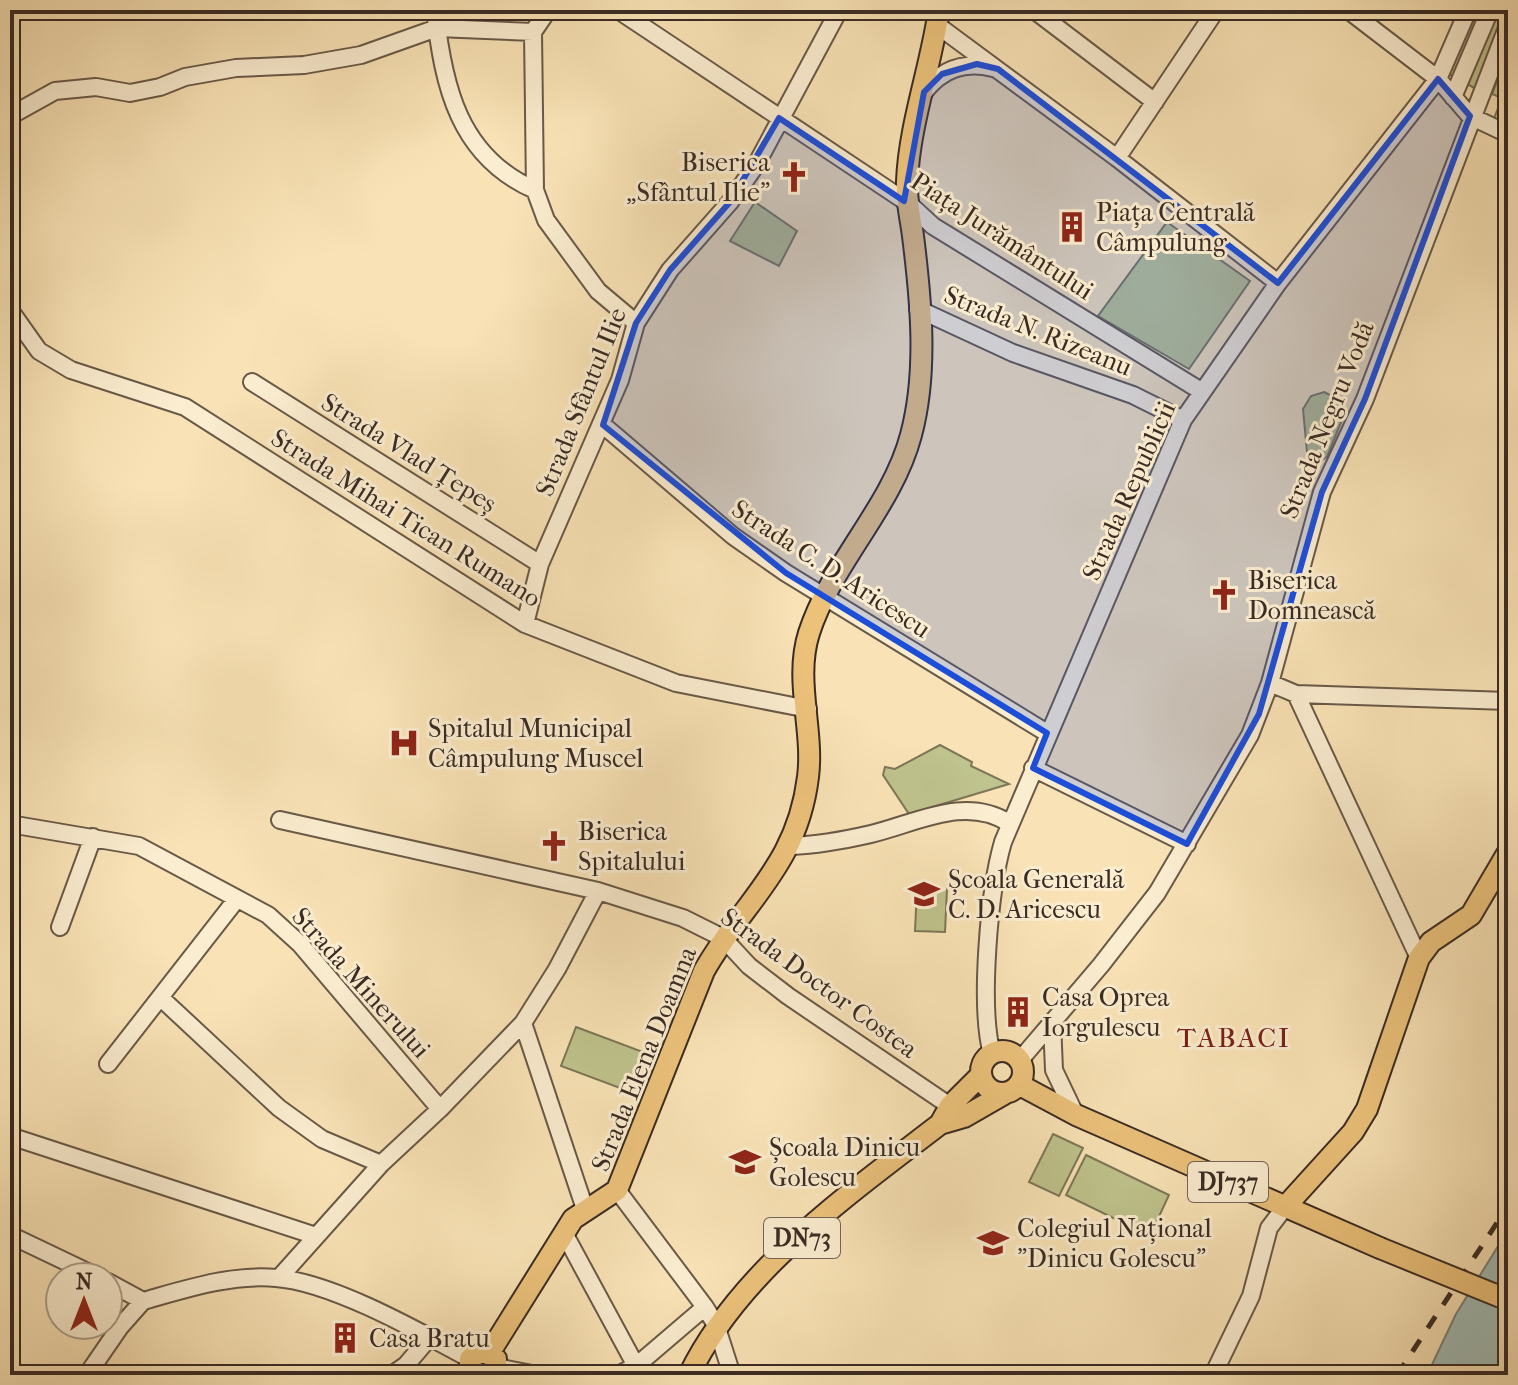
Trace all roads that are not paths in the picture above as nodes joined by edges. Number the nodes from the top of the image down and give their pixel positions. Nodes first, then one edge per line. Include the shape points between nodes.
1 (435, 10) edge
2 (547, 10) edge
3 (618, 10) edge
4 (839, 10) edge
5 (1034, 10) edge
6 (1216, 10) edge
7 (1348, 10) edge
8 (1468, 10) edge
9 (1490, 10) edge
10 (938, 18) edge
11 (1508, 25) edge
12 (437, 28) junction
13 (533, 32) junction
14 (998, 69) junction
15 (1438, 79) junction
16 (924, 92) junction
17 (1453, 97) junction
18 (1155, 102) junction
19 (10, 116) edge
20 (1470, 116) junction
21 (779, 118) junction
22 (1508, 134) edge
23 (1117, 158) junction
24 (535, 190) junction
25 (908, 203) junction
26 (1278, 283) junction
27 (918, 309) junction
28 (10, 310) edge
29 (636, 323) junction
30 (252, 382) dead end
31 (1201, 391) junction
32 (1183, 420) junction
33 (603, 425) junction
34 (540, 564) junction
35 (823, 598) junction
36 (525, 624) junction
37 (1270, 683) junction
38 (1296, 694) junction
39 (1508, 701) edge
40 (808, 709) junction
41 (1047, 733) junction
42 (1033, 768) junction
43 (280, 820) dead end
44 (1009, 823) junction
45 (10, 824) edge
46 (93, 837) junction
47 (1187, 844) junction
48 (791, 846) junction
49 (1508, 852) edge
50 (598, 891) junction
51 (236, 900) junction
52 (60, 927) dead end
53 (723, 938) junction
54 (1419, 958) junction
55 (161, 998) junction
56 (1052, 1022) junction
57 (523, 1023) junction
58 (992, 1054) junction
59 (1020, 1060) junction
60 (108, 1064) dead end
61 (981, 1075) junction
62 (1012, 1089) junction
63 (440, 1109) junction
64 (945, 1115) junction
65 (1076, 1115) junction
66 (10, 1136) edge
67 (381, 1164) junction
68 (617, 1190) junction
69 (1285, 1207) junction
70 (585, 1209) junction
71 (564, 1233) junction
72 (10, 1235) edge
73 (316, 1236) junction
74 (64, 1261) edge
75 (279, 1278) junction
76 (124, 1291) edge
77 (1508, 1300) edge
78 (143, 1301) junction
79 (705, 1307) junction
80 (716, 1325) junction
81 (429, 1338) junction
82 (485, 1366) edge
83 (636, 1366) junction
84 (87, 1375) edge
85 (392, 1375) edge
86 (537, 1375) edge
87 (618, 1375) edge
88 (689, 1375) edge
89 (732, 1375) edge
90 (1213, 1375) edge

1 - 12 street
2 - 13 street
3 - 21 street, Piața Jurământului
4 - 21 street, Strada Sfântul Ilie
5 - 18 street
6 - 18 street
7 - 15 street
8 - 15 street, Strada Republicii
9 - 17 street
10 - 14 street
10 - 16 main road
11 - 20 street, Strada Negru Vodă
12 - 13 street
12 - 19 street via 361,55 304,65 236,68 130,93 96,87 55,91
12 - 24 street via 449,85 469,137 499,171
13 - 24 street
14 - 16 street via 956,67
14 - 23 street
15 - 17 street
15 - 26 street, Strada Republicii
16 - 25 main road
17 - 20 street
18 - 23 street
20 - 22 street
20 - 37 street, Strada Negru Vodă via 1365,399 1322,492
21 - 25 street, Piața Jurământului
21 - 29 street, Strada Sfântul Ilie via 739,190 670,270
23 - 26 street
24 - 29 street via 546,220 598,291
25 - 27 main road
25 - 31 street, Piața Jurământului via 993,265
26 - 31 street, Strada Republicii
27 - 32 street, Strada N. Rizeanu
27 - 35 main road via 921,371 911,436 902,462
28 - 36 street, Strada Mihai Tican Rumano via 39,351 71,370 185,407
29 - 33 street, Strada Sfântul Ilie
30 - 34 street, Strada Vlad Țepeș
31 - 32 street, Strada Republicii
32 - 41 street, Strada Republicii
33 - 34 street, Strada Sfântul Ilie
33 - 35 street, Strada C. D. Aricescu via 733,536
34 - 36 street, Strada Sfântul Ilie
35 - 40 main road via 804,650
35 - 41 street, Strada C. D. Aricescu
36 - 40 street, Strada Mihai Tican Rumano via 676,683
37 - 38 street
37 - 47 street, Strada Negru Vodă via 1239,757
38 - 39 street
38 - 54 street
40 - 48 main road via 808,777
41 - 42 street, Strada Republicii
42 - 44 street, Strada Republicii
42 - 47 street
43 - 50 street, Strada Doctor Costea
44 - 48 street via 963,810
44 - 58 street, Strada Republicii via 993,888 986,1016
45 - 46 street, Strada Minerului
46 - 51 street, Strada Minerului via 139,846
46 - 52 street
47 - 56 street, Strada Negru Vodă via 1131,928
48 - 53 main road, Strada Elena Doamna
49 - 54 main road via 1471,915 1431,942
50 - 53 street, Strada Doctor Costea via 683,918
50 - 57 street
51 - 55 street
51 - 63 street, Strada Minerului via 268,915 300,944
53 - 64 street, Strada Doctor Costea via 749,966
53 - 68 main road, Strada Elena Doamna via 690,999
54 - 69 main road via 1367,1109 1353,1132
55 - 60 street
55 - 67 street via 279,1108 322,1139
56 - 59 street, Strada Negru Vodă
56 - 65 street via 1054,1070
57 - 63 street
57 - 70 street
58 - 59 main road via 1010,1053
58 - 61 main road, DN73
59 - 62 main road via 1023,1070
61 - 62 main road via 991,1091
61 - 64 main road, DN73
62 - 64 main road, DN73 via 964,1117
62 - 65 main road
63 - 67 street
64 - 80 main road, DN73 via 740,1293
65 - 69 main road, DJ737
66 - 73 street
67 - 73 street
68 - 70 main road
68 - 79 street, Strada Elena Doamna
69 - 77 main road, DJ737, bridge
69 - 90 street via 1269,1228 1251,1296
70 - 71 main road
71 - 82 main road
71 - 83 street
72 - 74 street
73 - 75 street
75 - 78 street via 246,1277
75 - 81 street via 367,1308
76 - 78 street
78 - 84 street
79 - 80 street, Strada Elena Doamna
79 - 83 street
80 - 88 main road, DN73
80 - 89 street, Strada Elena Doamna
81 - 82 street
81 - 85 street
82 - 86 street
83 - 87 street

